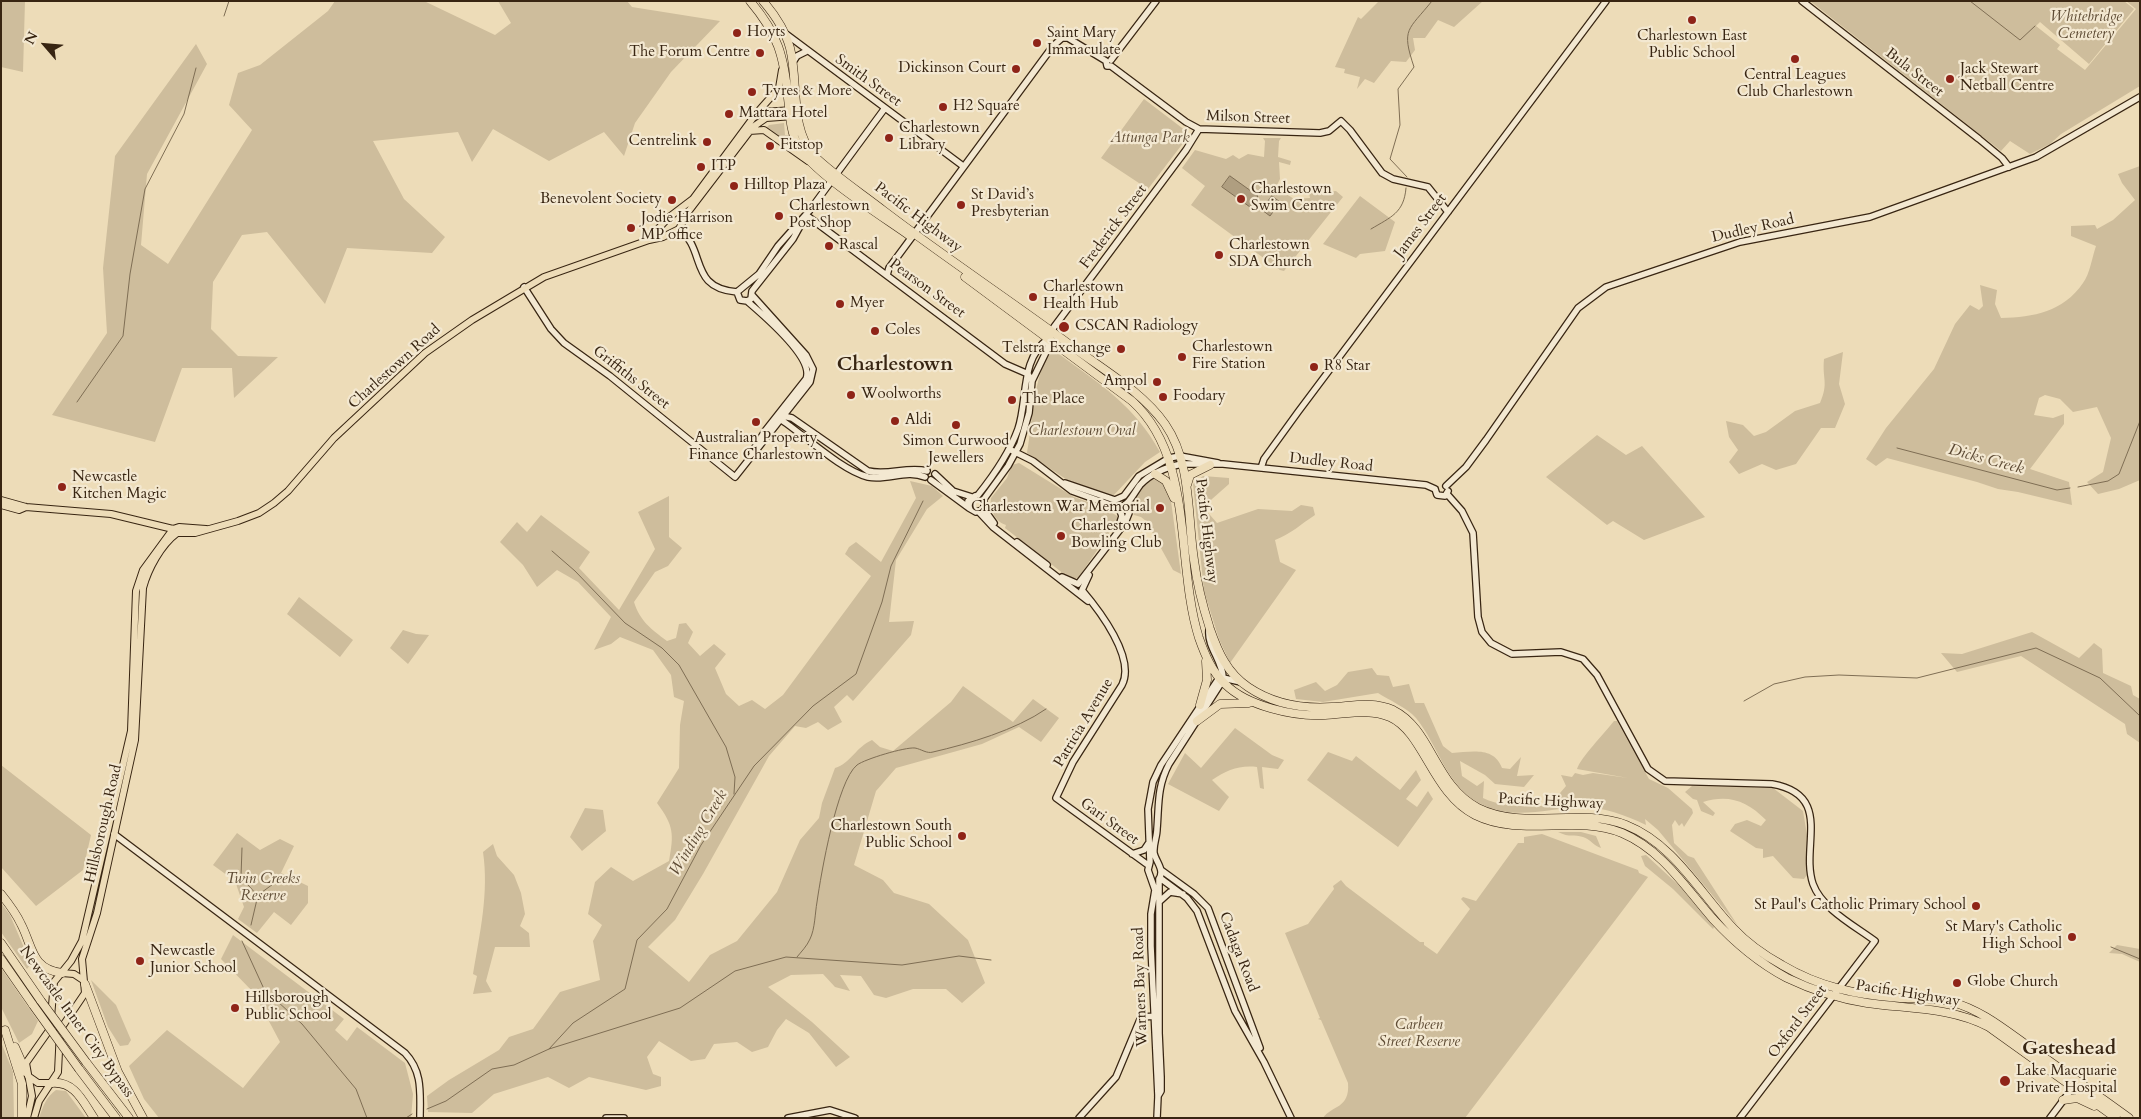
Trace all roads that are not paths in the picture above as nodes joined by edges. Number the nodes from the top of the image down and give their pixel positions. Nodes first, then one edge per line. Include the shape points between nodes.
1 (750, 1) edge
2 (763, 1) edge
3 (1156, 1) edge
4 (1606, 1) edge
5 (1802, 1) edge
6 (785, 32) junction
7 (807, 51) junction
8 (782, 54) junction
9 (793, 62) junction
10 (1109, 62) junction
11 (2140, 97) edge
12 (885, 108) junction
13 (794, 113) junction
14 (753, 118) junction
15 (1199, 129) junction
16 (749, 131) junction
17 (809, 162) junction
18 (962, 166) junction
19 (2009, 167) junction
20 (833, 176) junction
21 (1448, 212) junction
22 (806, 215) junction
23 (669, 218) junction
24 (678, 228) junction
25 (913, 235) junction
26 (648, 240) junction
27 (778, 252) junction
28 (887, 274) junction
29 (745, 286) junction
30 (524, 287) junction
31 (737, 292) junction
32 (752, 293) junction
33 (747, 301) junction
34 (1050, 335) junction
35 (1028, 374) junction
36 (1032, 381) junction
37 (781, 417) junction
38 (1009, 449) junction
39 (1016, 452) junction
40 (1180, 456) junction
41 (1170, 462) junction
42 (1182, 464) junction
43 (1223, 464) junction
44 (1210, 465) junction
45 (1261, 468) junction
46 (1155, 474) junction
47 (930, 475) junction
48 (1055, 478) junction
49 (1446, 486) junction
50 (1186, 487) junction
51 (1435, 489) junction
52 (1447, 494) junction
53 (975, 496) junction
54 (984, 499) junction
55 (1, 500) edge
56 (1126, 504) junction
57 (1, 506) edge
58 (1178, 507) junction
59 (26, 508) junction
60 (969, 508) junction
61 (1119, 508) junction
62 (981, 510) junction
63 (177, 532) junction
64 (1114, 538) junction
65 (1078, 588) junction
66 (1209, 627) junction
67 (1205, 655) junction
68 (1222, 680) junction
69 (1241, 682) junction
70 (1254, 703) junction
71 (1200, 705) junction
72 (1197, 721) junction
73 (1056, 798) joint
74 (114, 834) junction
75 (1148, 842) junction
76 (1132, 854) junction
77 (1149, 864) junction
78 (1159, 867) junction
79 (1152, 877) junction
80 (1160, 878) junction
81 (1, 894) edge
82 (1183, 894) junction
83 (1160, 901) junction
84 (1, 943) edge
85 (1, 959) edge
86 (62, 973) junction
87 (85, 984) junction
88 (1836, 993) junction
89 (1157, 1016) junction
90 (1, 1021) edge
91 (13, 1047) junction
92 (1264, 1062) junction
93 (27, 1073) junction
94 (52, 1083) junction
95 (2076, 1084) junction
96 (2063, 1100) junction
97 (2101, 1107) junction
98 (22, 1118) edge
99 (27, 1118) edge
100 (34, 1118) edge
101 (94, 1118) edge
102 (116, 1118) edge
103 (129, 1118) edge
104 (144, 1118) edge
105 (420, 1118) edge
106 (606, 1118) edge
107 (624, 1118) edge
108 (788, 1118) edge
109 (855, 1118) edge
110 (1079, 1118) edge
111 (1157, 1118) edge
112 (1291, 1118) edge
113 (1740, 1118) edge
114 (2050, 1118) edge
115 (2116, 1118) edge
116 (2129, 1118) edge

1 - 8 highway, Pacific Highway via 769,24
2 - 6 highway, Pacific Highway
3 - 10 street
4 - 21 street, James Street
5 - 19 street, Bula Street via 2002,158
6 - 7 street, Smith Street
6 - 9 highway, Pacific Highway
7 - 9 street
7 - 12 street, Smith Street
8 - 13 highway, Pacific Highway
8 - 14 main road, Charlestown Road via 780,85
9 - 13 highway, Pacific Highway
10 - 15 street, Milson Street
10 - 18 street, Milson Street via 1074,40 1062,38
11 - 19 street, Dudley Road via 2036,157
12 - 18 street, Smith Street
12 - 20 street
13 - 14 main road via 763,112
13 - 16 main road via 763,120
13 - 17 highway, Pacific Highway via 797,143
13 - 20 highway, Pacific Highway via 807,147
14 - 23 main road, Charlestown Road via 693,199
15 - 21 street, Milson Street via 1320,133 1329,131 1341,121 1382,173 1428,187
15 - 34 street, Frederick Street
16 - 17 main road via 764,130
16 - 24 main road
17 - 20 highway, Pacific Highway
18 - 25 street
19 - 49 street, Dudley Road via 1870,217 1740,242 1626,279 1597,292 1568,320 1486,440 1466,467
20 - 22 street
20 - 25 highway, Pacific Highway
21 - 45 street, James Street via 1264,459
22 - 27 street
22 - 28 street, Pearson Street
23 - 24 main road via 679,219
23 - 24 main road via 666,228
23 - 26 main road, Charlestown Road
24 - 26 main road, Charlestown Road via 663,237
24 - 31 street via 689,241 706,280 722,290
25 - 28 street
25 - 34 highway, Pacific Highway
26 - 30 main road, Charlestown Road
27 - 29 street
27 - 32 street
28 - 35 street, Pearson Street via 1005,364
29 - 31 street
29 - 32 street
30 - 37 street, Griffiths Street via 564,344 610,376 735,476
30 - 63 main road, Charlestown Road via 425,353 338,434 274,503 254,515 195,533
31 - 33 street via 739,299
32 - 33 street
32 - 37 street via 812,366 810,382
33 - 37 street via 780,331 808,368 806,379
34 - 35 street, Frederick Street via 1038,348
34 - 36 street, Frederick Street via 1048,348
34 - 40 highway, Pacific Highway via 1148,405 1168,429
34 - 41 highway, Pacific Highway via 1138,407 1157,431
35 - 36 street
35 - 38 street, Frederick Street via 1019,427
36 - 39 street, Frederick Street via 1029,414
37 - 47 street via 859,474 880,478 911,473
38 - 39 street
38 - 53 street, Frederick Street
39 - 48 street
39 - 54 street, Frederick Street
40 - 41 street
40 - 42 highway, Pacific Highway
40 - 43 street, Dudley Road
41 - 42 street, Dudley Road
41 - 46 street
41 - 48 street via 1139,476 1124,496 1115,500
41 - 58 highway, Pacific Highway
42 - 44 street, Dudley Road
42 - 50 highway, Pacific Highway
43 - 44 street, Dudley Road
43 - 45 street, Dudley Road
44 - 50 highway via 1189,476
45 - 51 street, Dudley Road via 1426,485
46 - 56 street via 1141,484
46 - 58 highway via 1166,481
47 - 53 street via 953,492
47 - 60 street, Patricia Avenue
48 - 61 street via 1076,493
49 - 51 street via 1441,484
49 - 52 street
50 - 66 highway, Pacific Highway via 1194,563
51 - 52 street, Dudley Road via 1439,496
52 - 88 street, Oxford Street via 1462,511 1473,533 1478,616 1486,638 1512,654 1561,652 1583,659 1597,675 1648,769 1665,781 1772,784 1783,786 1806,804 1812,826 1810,871 1813,885 1822,900 1875,941
53 - 54 street
53 - 60 street via 968,501
54 - 62 street
55 - 59 main road, Charlestown Road
56 - 61 street
56 - 64 street via 1128,517
57 - 59 main road, Charlestown Road via 19,510
58 - 67 highway, Pacific Highway via 1189,599
59 - 63 main road, Charlestown Road via 111,514
60 - 62 street, Patricia Avenue via 973,512
61 - 64 street via 1122,518
62 - 65 street, Patricia Avenue via 999,528
63 - 74 main road, Hillsborough Road via 150,568 143,588 136,731
63 - 86 main road, Hillsborough Road via 141,574 136,592 131,731 82,941
64 - 65 street
65 - 73 street, Patricia Avenue via 1104,616 1125,665 1126,675 1073,762
66 - 68 street via 1208,638
66 - 69 highway, Pacific Highway via 1226,666
67 - 68 highway, Pacific Highway
67 - 71 highway via 1207,680
68 - 69 street
68 - 70 highway, Pacific Highway via 1235,694
68 - 71 street, Warners Bay Road
68 - 72 street, Warners Bay Road
69 - 88 highway, Pacific Highway via 1257,693 1306,708 1372,704 1397,712 1422,738 1453,789 1487,812 1525,818 1606,819 1640,831 1669,853 1746,940 1798,974
70 - 72 highway via 1223,703
70 - 88 highway, Pacific Highway via 1309,715 1360,712 1390,717 1407,731 1450,796 1473,814 1509,824 1600,827 1629,836 1661,858 1723,930 1754,957 1788,978
71 - 75 street, Warners Bay Road via 1153,782
72 - 78 street, Warners Bay Road via 1168,764 1159,787 1154,849
73 - 76 street, Gari Street
74 - 87 main road, Hillsborough Road via 97,913 82,959
74 - 105 street via 405,1053 420,1076
75 - 76 street via 1144,850
75 - 77 street, Warners Bay Road
76 - 77 street, Gari Street
77 - 78 street via 1154,861
77 - 79 street, Warners Bay Road
78 - 80 street, Warners Bay Road
78 - 92 street, Cadaga Road via 1208,908
79 - 80 street
79 - 89 street, Warners Bay Road via 1155,890 1151,920
80 - 82 street, Cadaga Road
80 - 83 street, Warners Bay Road
81 - 86 highway via 16,914 38,963
82 - 83 street via 1170,892
82 - 92 street, Cadaga Road via 1197,911 1235,1011
83 - 89 street, Warners Bay Road
84 - 103 highway, Newcastle Inner City Bypass, bridge
85 - 102 highway, Newcastle Inner City Bypass, bridge
86 - 87 main road via 76,974
86 - 93 main road, Hillsborough Road via 53,985 50,1029 28,1060
87 - 94 main road, Hillsborough Road via 84,996 60,1030 59,1069
87 - 104 highway via 118,1072
88 - 95 highway, Pacific Highway via 1865,1003 1942,1011 1976,1020
88 - 113 street, Oxford Street
89 - 110 street via 1142,1017 1116,1077
89 - 111 street, Warners Bay Road
90 - 91 highway
91 - 93 highway
91 - 98 highway via 23,1088
92 - 112 street, Cadaga Road
93 - 94 main road via 38,1083
93 - 99 main road via 32,1099
94 - 100 main road, Hillsborough Road via 39,1101
94 - 101 highway via 74,1089
95 - 96 street
95 - 97 highway, Pacific Highway
95 - 116 highway, Pacific Highway
96 - 97 highway via 2077,1098
96 - 114 street
97 - 115 highway, Pacific Highway
106 - 107 street
108 - 109 street via 830,1110

